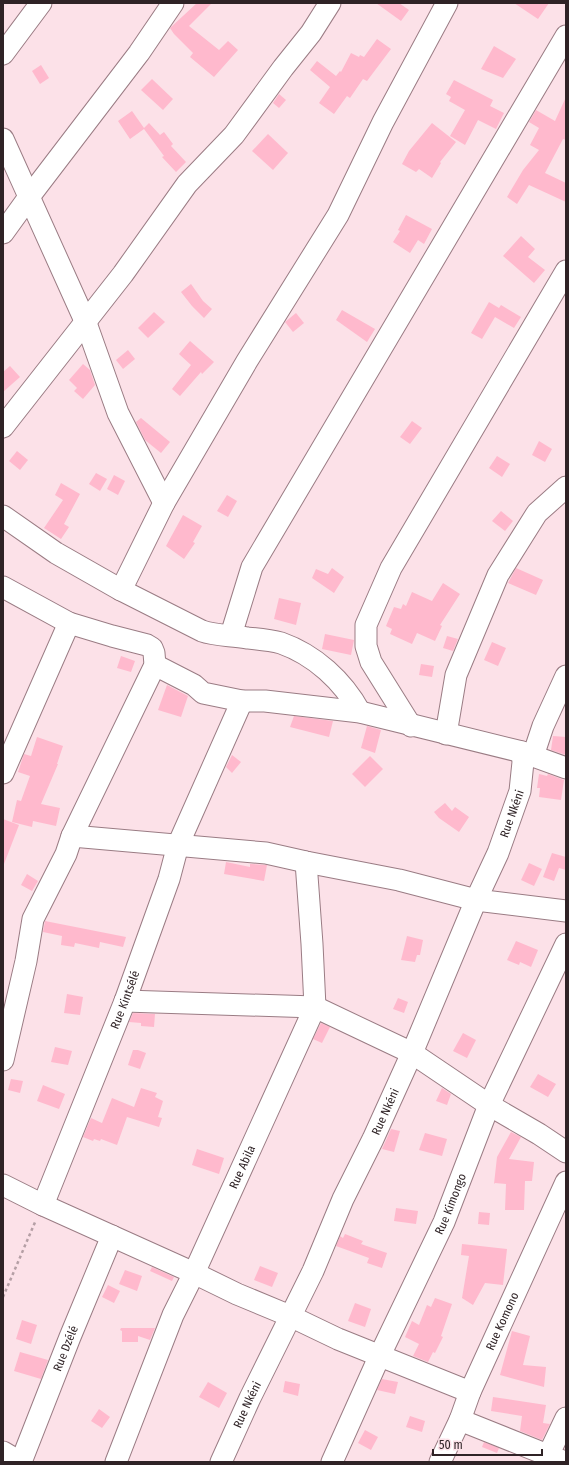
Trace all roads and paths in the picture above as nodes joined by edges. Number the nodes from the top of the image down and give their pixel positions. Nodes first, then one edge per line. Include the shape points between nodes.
1 (41, 3) edge
2 (173, 3) edge
3 (330, 3) edge
4 (447, 3) edge
5 (566, 36) edge
6 (3, 54) edge
7 (3, 139) edge
8 (29, 197) junction
9 (3, 233) edge
10 (566, 271) edge
11 (86, 323) junction
12 (3, 427) edge
13 (566, 488) edge
14 (164, 503) junction
15 (3, 516) edge
16 (3, 588) edge
17 (121, 590) junction
18 (69, 623) junction
19 (231, 635) junction
20 (155, 665) junction
21 (566, 676) edge
22 (242, 701) junction
23 (360, 712) junction
24 (411, 726) junction
25 (446, 734) junction
26 (527, 754) junction
27 (566, 768) edge
28 (3, 773) edge
29 (72, 836) junction
30 (178, 846) junction
31 (306, 862) junction
32 (476, 900) junction
33 (566, 911) edge
34 (566, 944) edge
35 (125, 1001) junction
36 (315, 1007) junction
37 (412, 1053) junction
38 (3, 1060) edge
39 (489, 1105) junction
40 (566, 1152) edge
41 (566, 1182) edge
42 (3, 1185) edge
43 (43, 1205) junction
44 (112, 1236) junction
45 (194, 1273) junction
46 (3, 1297) edge
47 (290, 1316) junction
48 (380, 1355) junction
49 (470, 1392) junction
50 (566, 1418) edge
51 (460, 1420) junction
52 (3, 1452) edge
53 (553, 1460) edge
54 (20, 1462) edge
55 (116, 1462) edge
56 (220, 1462) edge
57 (332, 1462) edge
58 (440, 1462) edge

1 - 6 street
2 - 8 street via 139,53
3 - 11 street via 311,33 234,135 187,184
4 - 14 street via 383,122 338,215 247,361
5 - 19 street via 252,567
7 - 8 street
8 - 9 street
8 - 11 street
10 - 24 street via 391,568 366,625 366,646 371,662
11 - 12 street
11 - 14 street via 118,412
13 - 25 street via 537,513 498,575 456,675
14 - 17 street
15 - 17 street via 56,553
16 - 18 street
17 - 19 street via 202,631
18 - 20 street via 147,645 152,648
18 - 28 street
19 - 23 street via 280,643 306,654 332,674
20 - 22 street via 194,685 203,693
20 - 29 street
21 - 26 street, Rue Nkéni
22 - 23 street via 265,701
22 - 30 street, Rue Kintsélé
23 - 24 street
24 - 25 street
25 - 26 street
26 - 27 street
26 - 32 street, Rue Nkéni via 523,762 520,791 498,853
29 - 30 street
29 - 38 street via 66,854 34,919
30 - 31 street via 266,853
30 - 35 street, Rue Kintsélé via 169,879
31 - 32 street via 398,880
31 - 36 street, Rue Abila
32 - 33 street
32 - 37 street, Rue Nkéni
34 - 39 street, Rue Kimongo
35 - 36 street
35 - 43 street, Rue Kintsélé
36 - 37 street
36 - 45 street, Rue Abila
37 - 39 street
37 - 47 street, Rue Nkéni
39 - 40 street
39 - 48 street, Rue Kimongo via 444,1222
41 - 49 street, Rue Komono
42 - 43 street
43 - 44 street
43 - 46 path
44 - 45 street
44 - 54 street, Rue Dzélé
45 - 47 street
45 - 55 street, Rue Abila via 173,1315
47 - 48 street via 338,1339
47 - 56 street, Rue Nkéni
48 - 49 street
48 - 57 street, Rue Kimongo
49 - 51 street, Rue Komono
50 - 53 street
51 - 53 street
51 - 58 street, Rue Komono
52 - 54 street

